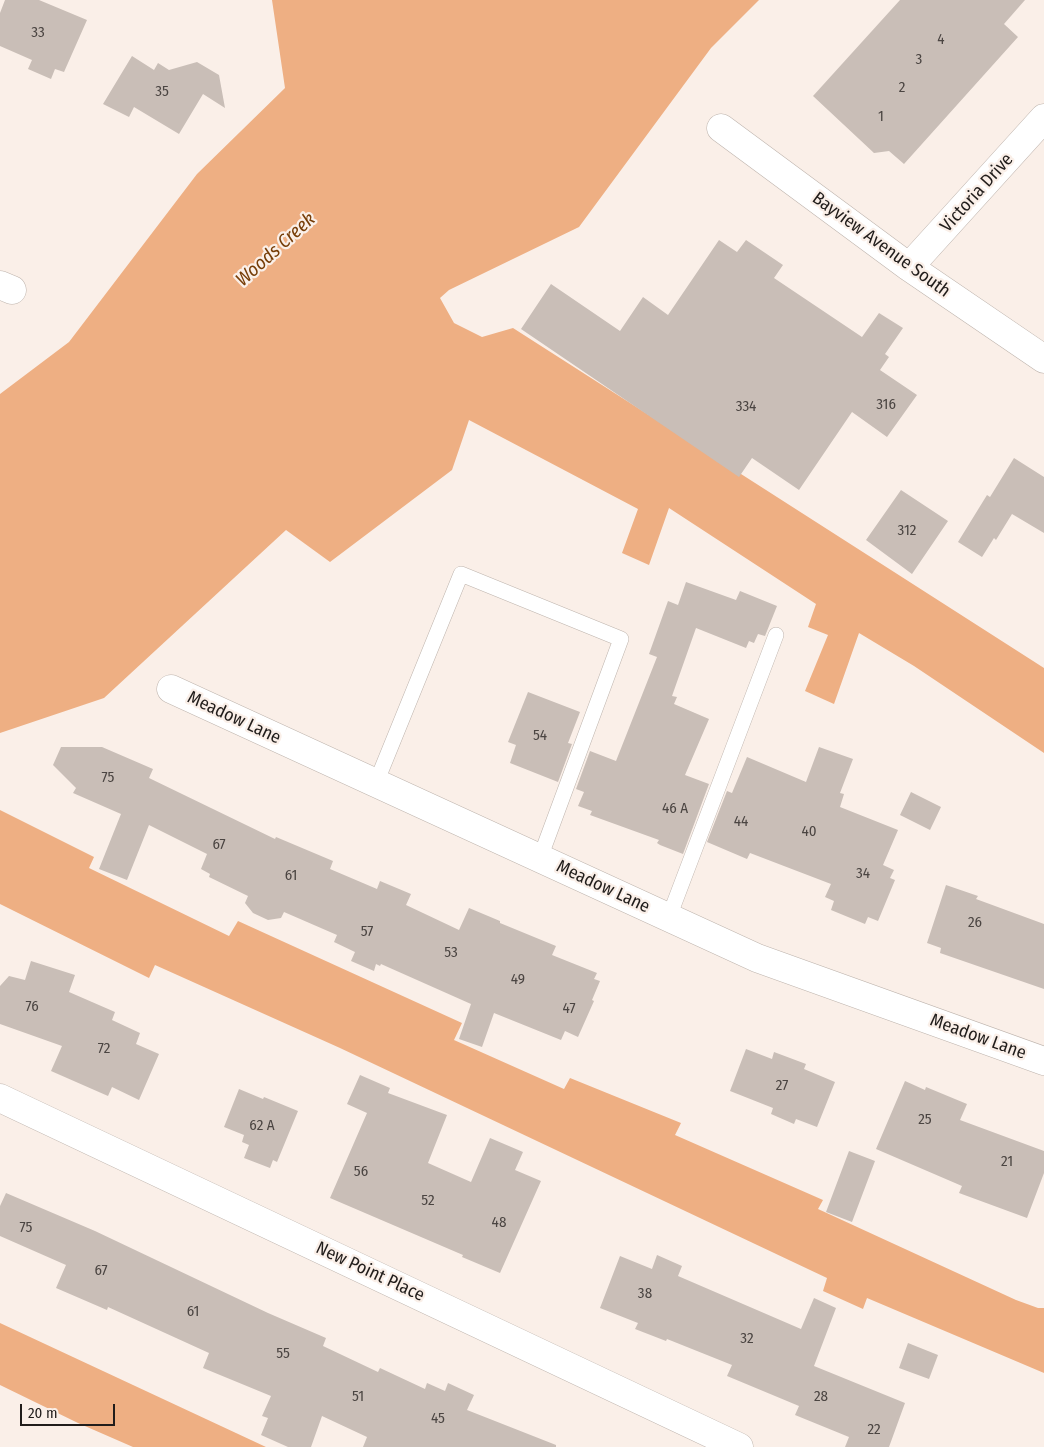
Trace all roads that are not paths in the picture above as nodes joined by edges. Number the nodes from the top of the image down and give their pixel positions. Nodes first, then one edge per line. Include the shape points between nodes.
1 (1044, 118) edge
2 (721, 128) dead end
3 (909, 267) junction
4 (1044, 359) edge
5 (776, 635) dead end
6 (171, 689) dead end
7 (376, 783) junction
8 (540, 858) junction
9 (669, 917) junction
10 (1044, 1061) edge
11 (0, 1098) edge
12 (739, 1447) edge

1 - 3 street, Victoria Drive
2 - 3 street, Bayview Avenue South
3 - 4 street, Bayview Avenue South
5 - 9 lane
6 - 7 street, Meadow Lane
7 - 8 street, Meadow Lane
7 - 8 lane via 460,574 621,639
8 - 9 street, Meadow Lane
9 - 10 street, Meadow Lane via 757,958
11 - 12 street, New Point Place

